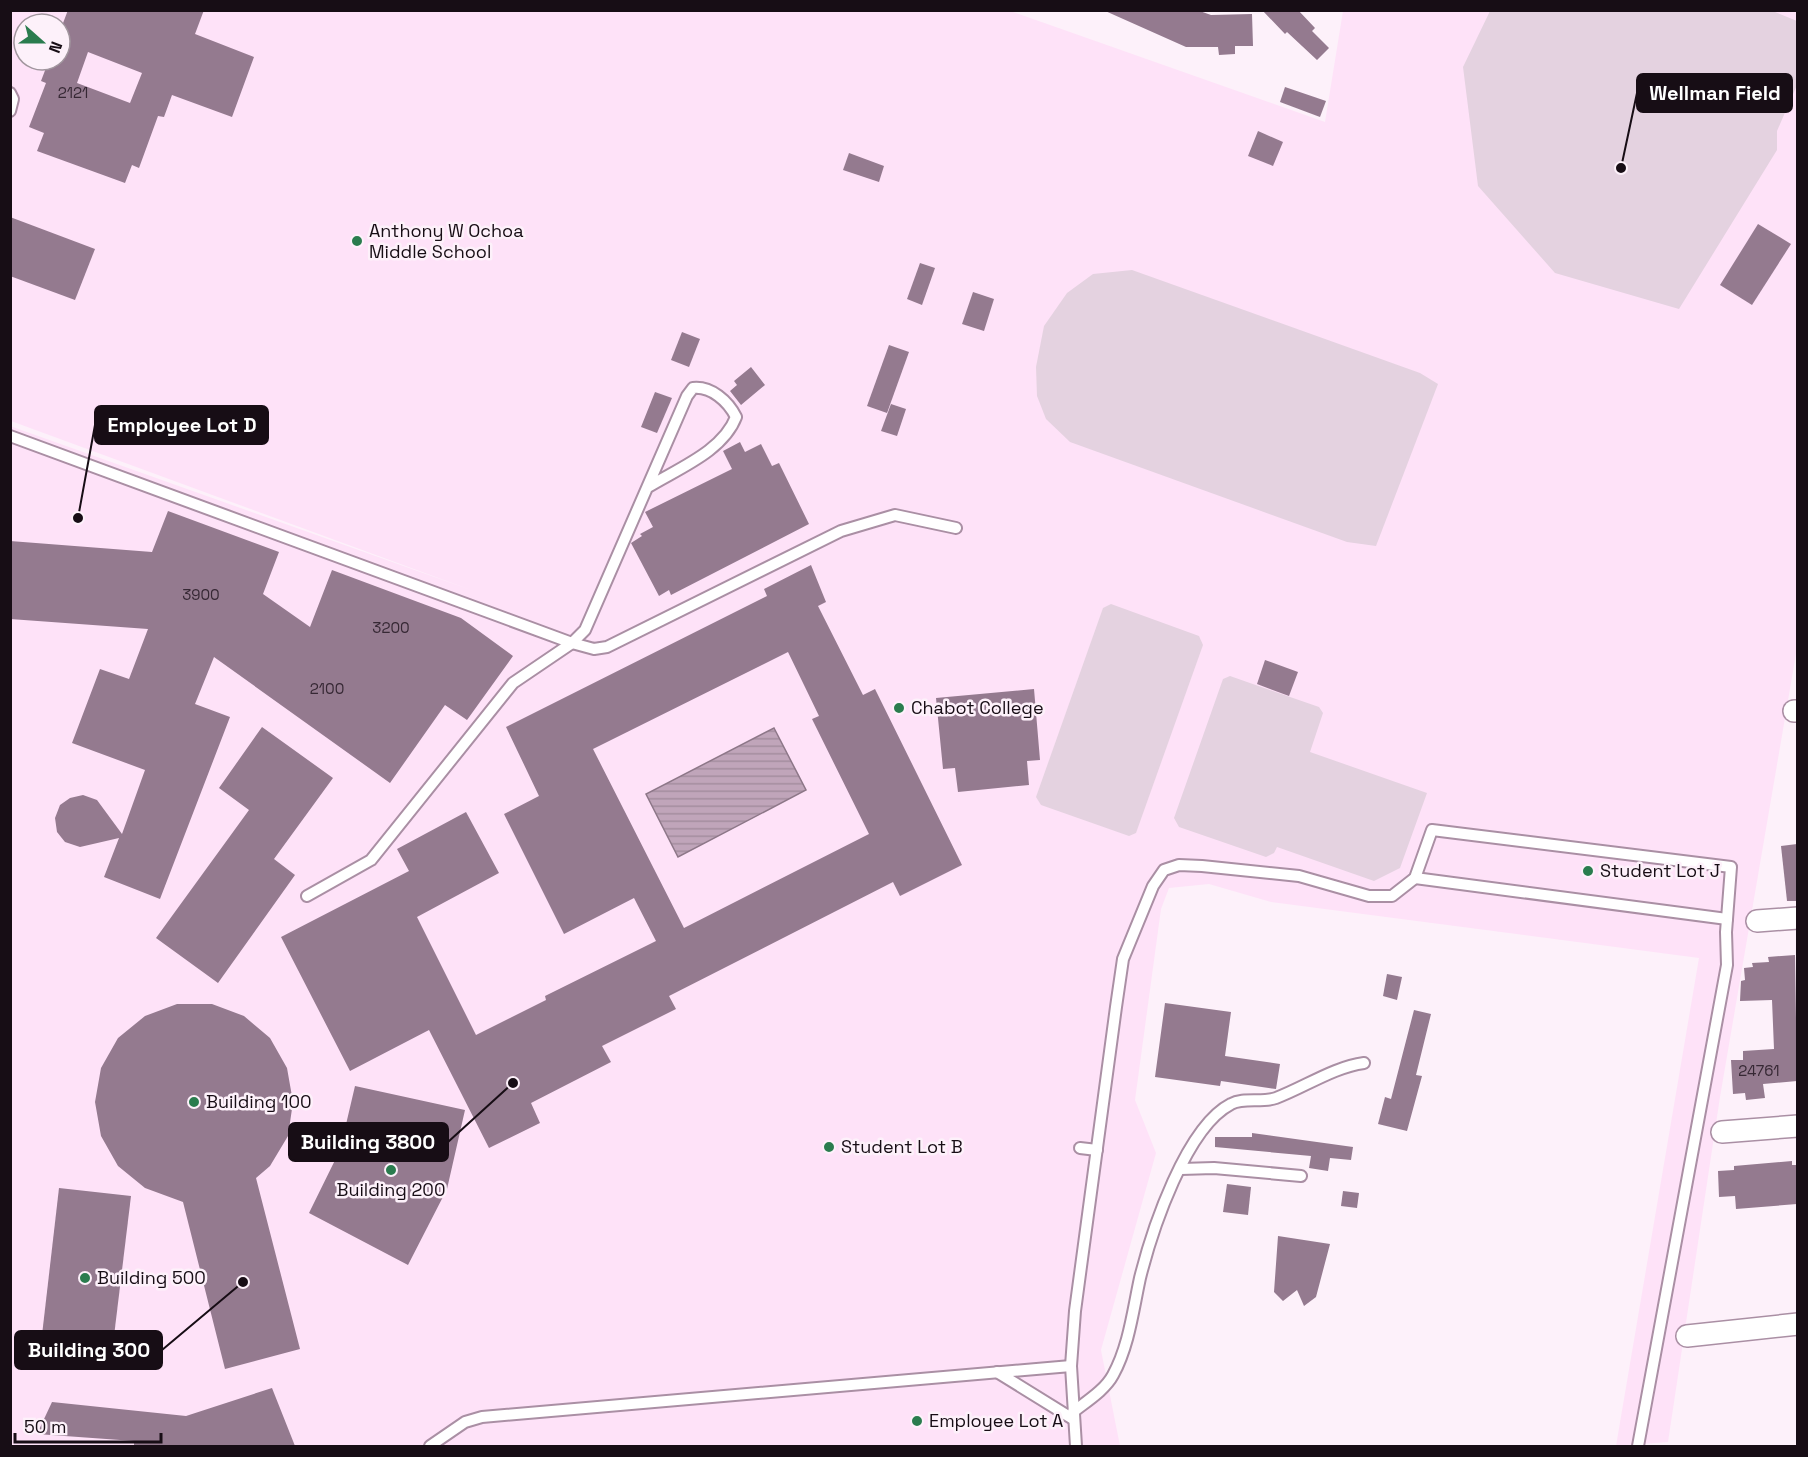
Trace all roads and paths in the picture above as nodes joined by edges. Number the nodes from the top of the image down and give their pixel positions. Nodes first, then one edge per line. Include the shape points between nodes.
1 (10, 93) edge
2 (10, 111) edge
3 (10, 436) edge
4 (648, 488) junction
5 (956, 528) dead end
6 (572, 643) junction
7 (1415, 878) junction
8 (307, 896) dead end
9 (1797, 918) edge
10 (1727, 919) junction
11 (1757, 921) dead end
12 (1364, 1063) dead end
13 (1797, 1126) edge
14 (1722, 1132) dead end
15 (1080, 1148) dead end
16 (1097, 1150) junction
17 (1180, 1168) junction
18 (1301, 1176) dead end
19 (1797, 1324) edge
20 (1687, 1336) dead end
21 (1071, 1366) junction
22 (994, 1371) junction
23 (1073, 1415) junction
24 (430, 1446) edge
25 (1076, 1446) edge
26 (1638, 1446) edge

1 - 2 lane
3 - 6 lane
4 - 4 lane via 687,396 693,388 711,390 732,408 736,417 731,430 722,442
4 - 6 lane via 585,630
5 - 6 lane via 895,515 841,531 607,647 594,649
6 - 8 lane via 513,683 371,860
7 - 10 lane
7 - 10 lane via 1432,830 1591,848 1731,867
7 - 16 lane via 1392,896 1369,896 1299,876 1179,865 1164,870 1153,886 1123,959
9 - 11 street
10 - 26 lane via 1727,965
12 - 17 lane via 1347,1065 1273,1100 1233,1102 1212,1116
13 - 14 street
15 - 16 lane
16 - 21 lane
17 - 18 lane
17 - 23 lane via 1168,1191 1141,1275 1121,1359 1112,1377
19 - 20 street
21 - 22 lane
21 - 23 lane
22 - 23 lane via 1019,1383 1053,1408
22 - 24 lane via 482,1417 465,1422
23 - 25 lane

